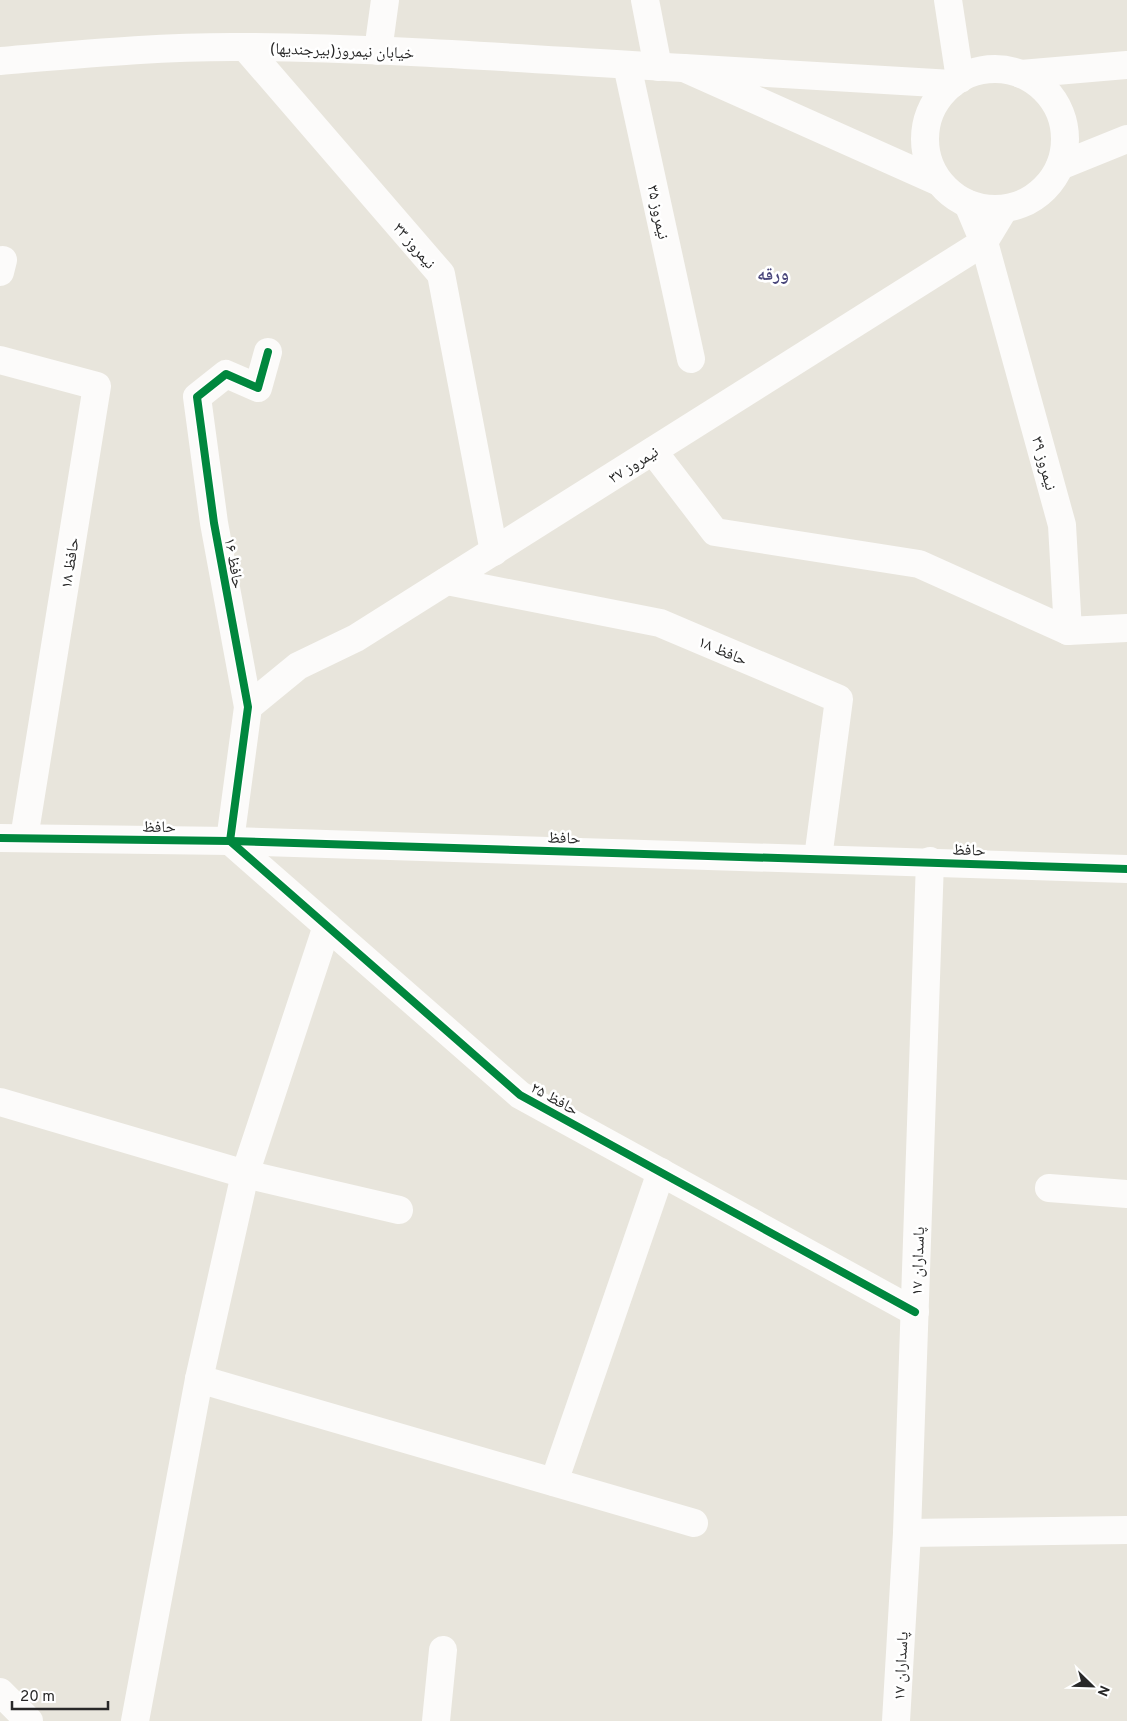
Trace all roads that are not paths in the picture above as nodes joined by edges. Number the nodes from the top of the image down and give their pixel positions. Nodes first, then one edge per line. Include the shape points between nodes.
1 (386, 0) edge
2 (645, 0) edge
3 (948, 0) edge
4 (244, 46) junction
5 (378, 51) junction
6 (0, 61) edge
7 (627, 65) junction
8 (1127, 65) edge
9 (671, 67) junction
10 (1021, 74) junction
11 (956, 81) junction
12 (1127, 139) edge
13 (1060, 166) junction
14 (939, 182) junction
15 (968, 204) junction
16 (1004, 209) junction
17 (984, 242) junction
18 (268, 352) dead end
19 (690, 359) dead end
20 (0, 360) edge
21 (653, 451) junction
22 (494, 552) junction
23 (447, 582) junction
24 (1127, 628) edge
25 (1068, 631) junction
26 (248, 708) junction
27 (12, 838) edge
28 (230, 841) junction
29 (818, 858) junction
30 (930, 861) junction
31 (1127, 869) edge
32 (327, 926) junction
33 (0, 1102) edge
34 (662, 1172) junction
35 (245, 1174) junction
36 (1049, 1188) dead end
37 (1127, 1194) edge
38 (399, 1210) dead end
39 (915, 1312) junction
40 (199, 1379) junction
41 (554, 1482) junction
42 (694, 1523) dead end
43 (1127, 1530) edge
44 (907, 1533) junction
45 (444, 1650) dead end
46 (5, 1705) edge
47 (29, 1721) edge
48 (135, 1721) edge
49 (436, 1721) edge
50 (896, 1721) edge

1 - 5 street
2 - 9 street
3 - 11 street
4 - 5 street, خیابان نیمروز(بیرجندیها)
4 - 6 street, خیابان نیمروز(بیرجندیها) via 112,51
4 - 22 street, نیمروز ۳۳ via 441,274
5 - 7 street, خیابان نیمروز(بیرجندیها)
7 - 9 street, خیابان نیمروز(بیرجندیها)
7 - 19 street, نیمروز ۳۵
8 - 10 street
9 - 11 street, خیابان نیمروز(بیرجندیها)
9 - 14 street
10 - 11 street via 1004,69 985,69
10 - 13 street via 1040,86 1058,109 1065,144
11 - 14 street via 937,100 927,119 929,163
12 - 13 street
13 - 16 street via 1038,195
14 - 15 street
15 - 16 street
15 - 17 street
16 - 17 street
17 - 21 street, نیمروز ۳۷
17 - 25 street, نیمروز ۳۹ via 1062,525
18 - 26 street, حافظ ۱۶ via 258,388 226,374 198,398 214,523
20 - 27 street, حافظ ۱۸ via 97,386
21 - 22 street, نیمروز ۳۷
21 - 25 street via 715,532 918,564
22 - 23 street, نیمروز ۳۷
23 - 26 street, نیمروز ۳۷ via 356,638 298,666
23 - 29 street, حافظ ۱۸ via 660,623 839,699
24 - 25 street
26 - 28 street, حافظ ۱۶
27 - 28 street, حافظ
28 - 29 street, حافظ
28 - 32 street, حافظ ۲۵
29 - 30 street, حافظ
30 - 31 street, حافظ
30 - 39 street, پاسداران ۱۷
32 - 34 street, حافظ ۲۵ via 520,1095
32 - 35 street
33 - 35 street
34 - 39 street, حافظ ۲۵
34 - 41 street
35 - 38 street
35 - 40 street
36 - 37 street
39 - 44 street, پاسداران ۱۷
40 - 41 street
40 - 48 street
41 - 42 street
43 - 44 street
44 - 50 street, پاسداران ۱۷
45 - 49 street
46 - 47 street

